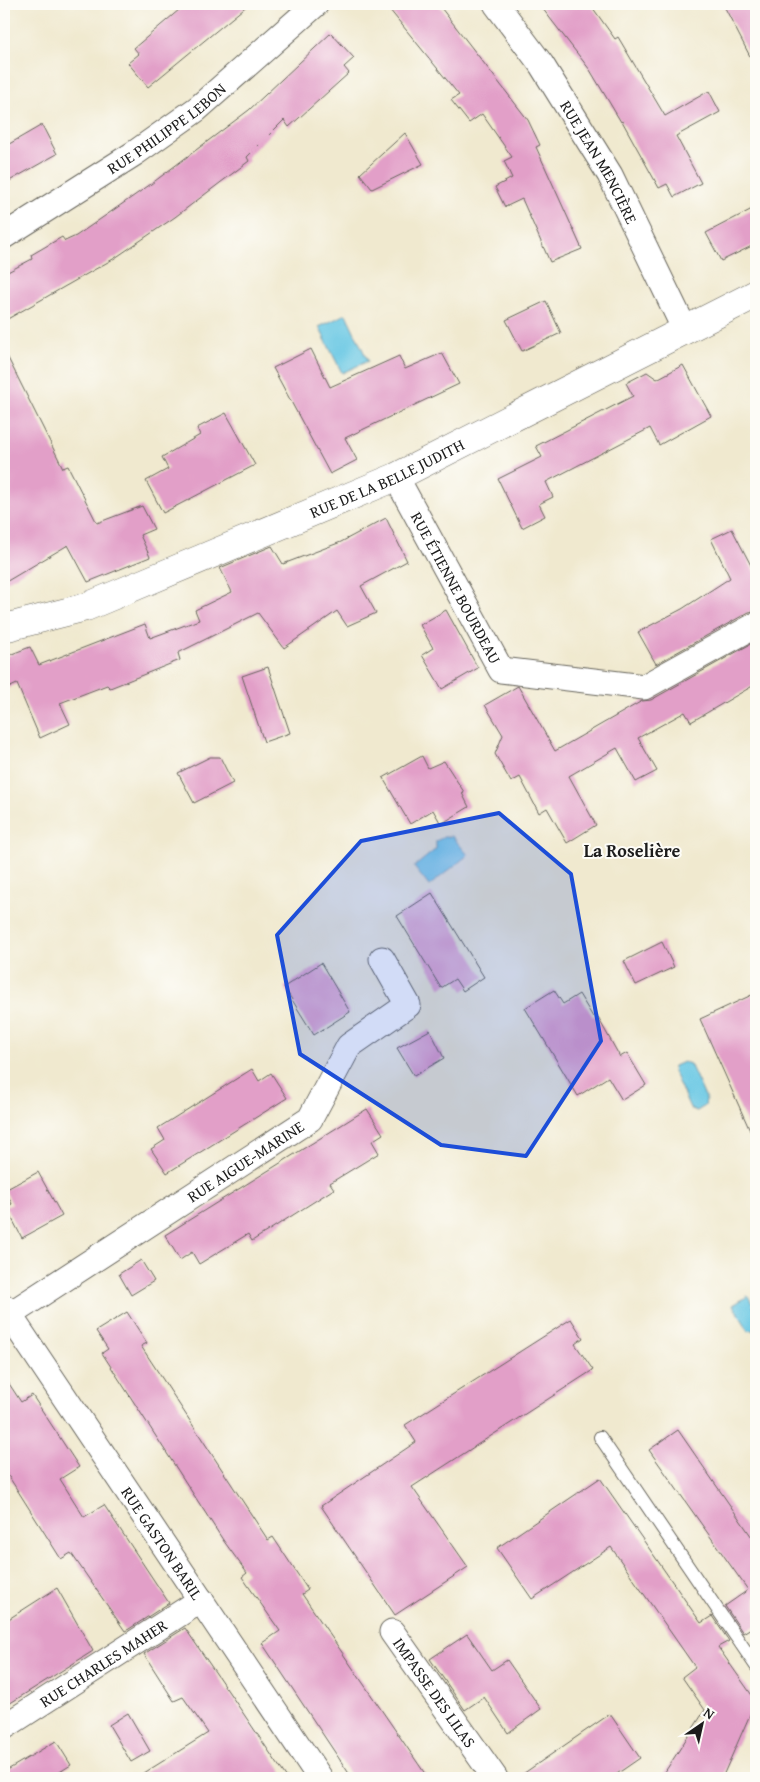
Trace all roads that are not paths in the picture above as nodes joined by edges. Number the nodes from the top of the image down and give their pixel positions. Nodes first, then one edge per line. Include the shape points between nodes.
1 (316, 4) edge
2 (496, 4) edge
3 (4, 236) edge
4 (756, 294) edge
5 (685, 330) junction
6 (396, 477) junction
7 (756, 625) edge
8 (4, 628) edge
9 (382, 959) dead end
10 (6, 1311) edge
11 (600, 1437) dead end
12 (201, 1600) junction
13 (392, 1632) dead end
14 (756, 1666) edge
15 (4, 1727) edge
16 (320, 1778) edge
17 (495, 1778) edge

1 - 3 street, RUE PHILIPPE LEBON via 197,109 135,153
2 - 5 street, RUE JEAN MENCIÈRE via 542,64 610,175
4 - 5 street, RUE DE LA BELLE JUDITH
5 - 6 street, RUE DE LA BELLE JUDITH
6 - 7 street, RUE ÉTIENNE BOURDEAU via 501,670 644,688
6 - 8 street, RUE DE LA BELLE JUDITH via 86,607
9 - 10 street, RUE AIGUE-MARINE via 408,1005 349,1046 310,1119
10 - 12 street, RUE GASTON BARIL
11 - 14 lane
12 - 15 street, RUE CHARLES MAHER
12 - 16 street, RUE GASTON BARIL
13 - 17 street, IMPASSE DES LILAS

